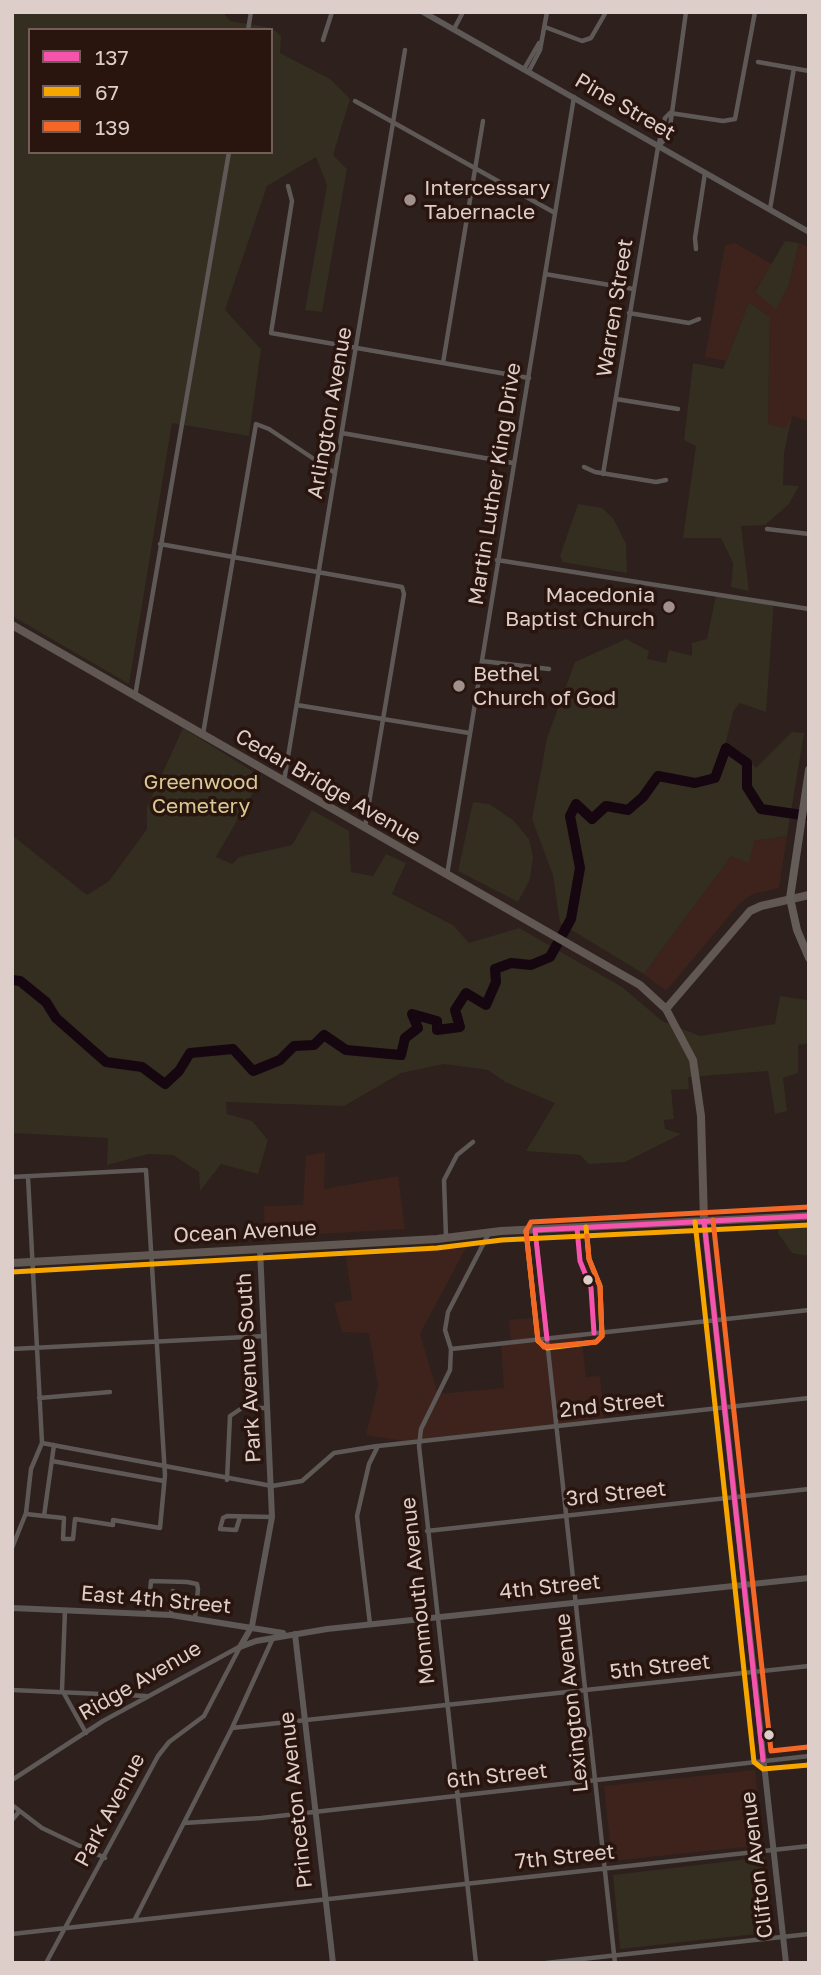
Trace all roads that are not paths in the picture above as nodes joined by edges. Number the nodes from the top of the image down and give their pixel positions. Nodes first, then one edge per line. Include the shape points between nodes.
1 (332, 12) edge
2 (423, 12) edge
3 (463, 12) edge
4 (547, 12) edge
5 (606, 12) edge
6 (686, 12) edge
7 (755, 12) edge
8 (544, 27) junction
9 (453, 30) junction
10 (323, 40) dead end
11 (405, 50) dead end
12 (758, 62) dead end
13 (794, 68) junction
14 (527, 70) junction
15 (809, 71) edge
16 (574, 97) junction
17 (355, 101) dead end
18 (670, 113) junction
19 (483, 121) dead end
20 (393, 122) junction
21 (658, 147) junction
22 (229, 154) edge
23 (475, 168) junction
24 (705, 173) junction
25 (288, 186) dead end
26 (770, 210) junction
27 (555, 213) junction
28 (809, 232) edge
29 (696, 249) dead end
30 (545, 274) junction
31 (633, 289) junction
32 (629, 313) junction
33 (699, 319) dead end
34 (358, 349) junction
35 (443, 363) junction
36 (529, 378) junction
37 (616, 399) junction
38 (678, 409) dead end
39 (342, 433) junction
40 (513, 463) junction
41 (584, 467) dead end
42 (335, 473) junction
43 (603, 474) junction
44 (666, 480) dead end
45 (767, 529) dead end
46 (809, 534) edge
47 (160, 544) junction
48 (234, 556) junction
49 (497, 560) junction
50 (319, 571) junction
51 (809, 609) edge
52 (12, 625) edge
53 (482, 661) junction
54 (549, 669) dead end
55 (135, 696) junction
56 (296, 705) junction
57 (382, 719) junction
58 (469, 733) junction
59 (203, 735) junction
60 (809, 770) edge
61 (284, 782) junction
62 (365, 828) junction
63 (446, 876) junction
64 (809, 895) edge
65 (792, 897) junction
66 (809, 958) edge
67 (666, 1009) junction
68 (473, 1142) dead end
69 (12, 1177) edge
70 (28, 1177) junction
71 (809, 1216) edge
72 (704, 1221) junction
73 (535, 1230) junction
74 (489, 1232) junction
75 (446, 1238) junction
76 (260, 1249) junction
77 (151, 1255) junction
78 (32, 1262) junction
79 (12, 1263) edge
80 (809, 1310) edge
81 (714, 1320) junction
82 (265, 1336) junction
83 (547, 1339) junction
84 (156, 1342) junction
85 (12, 1349) edge
86 (37, 1349) junction
87 (451, 1349) junction
88 (110, 1392) dead end
89 (39, 1398) junction
90 (809, 1398) edge
91 (268, 1408) junction
92 (724, 1408) junction
93 (556, 1427) junction
94 (419, 1442) junction
95 (42, 1443) junction
96 (54, 1445) junction
97 (378, 1446) junction
98 (52, 1461) junction
99 (164, 1468) junction
100 (227, 1480) junction
101 (164, 1481) junction
102 (272, 1486) junction
103 (809, 1489) edge
104 (734, 1496) junction
105 (26, 1514) junction
106 (567, 1515) junction
107 (44, 1516) junction
108 (240, 1517) junction
109 (272, 1517) junction
110 (64, 1518) junction
111 (75, 1519) junction
112 (427, 1531) junction
113 (12, 1549) edge
114 (809, 1578) edge
115 (744, 1585) junction
116 (173, 1591) dead end
117 (576, 1602) junction
118 (12, 1608) edge
119 (65, 1610) junction
120 (148, 1614) junction
121 (171, 1615) junction
122 (438, 1617) junction
123 (195, 1618) junction
124 (370, 1624) junction
125 (252, 1626) junction
126 (295, 1634) junction
127 (273, 1638) junction
128 (240, 1647) junction
129 (809, 1667) edge
130 (754, 1672) junction
131 (12, 1690) edge
132 (586, 1691) junction
133 (63, 1692) junction
134 (147, 1696) junction
135 (447, 1706) junction
136 (305, 1720) junction
137 (232, 1728) junction
138 (86, 1733) junction
139 (809, 1756) edge
140 (763, 1760) junction
141 (12, 1780) edge
142 (597, 1781) junction
143 (457, 1797) junction
144 (12, 1805) edge
145 (18, 1812) junction
146 (314, 1812) junction
147 (12, 1820) edge
148 (184, 1823) junction
149 (809, 1846) edge
150 (773, 1850) junction
151 (105, 1858) junction
152 (606, 1868) junction
153 (467, 1884) junction
154 (324, 1899) junction
155 (135, 1919) junction
156 (65, 1928) junction
157 (12, 1934) edge
158 (809, 1934) edge
159 (783, 1937) junction
160 (615, 1960) edge
161 (46, 1963) edge
162 (332, 1963) edge
163 (476, 1963) edge
164 (546, 1963) edge
165 (786, 1963) edge

1 - 10 street
2 - 9 street, Pine Street
3 - 9 street
4 - 8 street
5 - 8 street via 591,38 582,41
6 - 18 street, Warren Street
7 - 18 street via 735,119
8 - 14 street via 540,50
9 - 14 street, Pine Street
11 - 20 street, Arlington Avenue
12 - 13 street
13 - 15 street
13 - 26 street
14 - 16 street, Pine Street
16 - 21 street, Pine Street
16 - 27 street, Martin Luther King Drive
17 - 20 street
18 - 21 street, Warren Street
19 - 23 street
20 - 23 street
20 - 34 street, Arlington Avenue
21 - 24 street, Pine Street
21 - 31 street, Warren Street
22 - 47 street
23 - 27 street
23 - 35 street
24 - 26 street, Pine Street
24 - 29 street
25 - 34 street via 292,201 271,333
26 - 28 street, Pine Street
27 - 30 street, Martin Luther King Drive
30 - 31 street
30 - 36 street, Martin Luther King Drive
31 - 32 street, Warren Street
32 - 33 street via 689,323
32 - 37 street, Warren Street
34 - 35 street
34 - 39 street, Arlington Avenue
35 - 36 street
36 - 40 street, Martin Luther King Drive
37 - 38 street
37 - 43 street, Warren Street
39 - 40 street
39 - 42 street, Arlington Avenue
40 - 49 street, Martin Luther King Drive
41 - 43 street
42 - 48 street via 256,425
42 - 50 street, Arlington Avenue
43 - 44 street
45 - 46 street
47 - 48 street
47 - 55 street
48 - 50 street
48 - 59 street
49 - 51 street
49 - 53 street, Martin Luther King Drive
50 - 56 street, Arlington Avenue
50 - 57 street via 402,587
52 - 55 main road, Cedar Bridge Avenue
53 - 54 street
53 - 58 street, Martin Luther King Drive
55 - 59 main road, Cedar Bridge Avenue
56 - 57 street
56 - 61 street, Arlington Avenue
57 - 58 street
57 - 62 street
58 - 63 street, Martin Luther King Drive
59 - 61 main road, Cedar Bridge Avenue
60 - 65 highway
61 - 62 main road, Cedar Bridge Avenue
62 - 63 main road, Cedar Bridge Avenue
63 - 67 main road, Cedar Bridge Avenue via 627,976
64 - 65 main road
65 - 66 highway via 797,930
65 - 67 main road via 750,911
67 - 72 main road, Cedar Bridge Avenue via 684,1039 697,1075
68 - 75 street via 457,1155 444,1180
69 - 70 street
70 - 77 street via 146,1170
70 - 78 street
71 - 72 main road, Ocean Avenue
72 - 73 main road, Ocean Avenue
72 - 81 street, Clifton Avenue
73 - 74 main road, Ocean Avenue
73 - 83 street, Lexington Avenue
74 - 75 main road, Ocean Avenue
74 - 87 street, Monmouth Avenue via 448,1312 445,1330
75 - 76 main road, Ocean Avenue
76 - 77 main road, Ocean Avenue
76 - 82 street, Park Avenue South
77 - 78 main road, Ocean Avenue
77 - 84 street
78 - 79 main road, Ocean Avenue
78 - 86 street
80 - 81 street
81 - 83 street
81 - 92 street, Clifton Avenue
82 - 84 street
82 - 91 street, Park Avenue South
83 - 87 street
83 - 93 street, Lexington Avenue
84 - 86 street
84 - 99 street
85 - 86 street
86 - 89 street
87 - 94 street, Monmouth Avenue via 447,1379
88 - 89 street
89 - 95 street
90 - 92 street, 2nd Street
91 - 100 street via 242,1408 230,1416
91 - 102 street, Park Avenue South
92 - 93 street, 2nd Street
92 - 104 street, Clifton Avenue
93 - 94 street, 2nd Street
93 - 106 street, Lexington Avenue
94 - 97 street, 2nd Street
94 - 112 street, Monmouth Avenue
95 - 96 street
95 - 105 street via 31,1469
96 - 98 street
96 - 99 street
97 - 102 street via 334,1453 302,1480
97 - 124 street via 357,1516
98 - 101 street
98 - 107 street
99 - 100 street
99 - 101 street
100 - 102 street
101 - 111 street via 160,1528
102 - 109 street, Park Avenue
103 - 104 street, 3rd Street
104 - 106 street, 3rd Street
104 - 115 street, Clifton Avenue
105 - 107 street
105 - 113 street
106 - 112 street, 3rd Street
106 - 117 street, Lexington Avenue
107 - 110 street
108 - 108 street via 223,1518 220,1529 236,1530
108 - 109 street
109 - 125 street, Park Avenue
110 - 111 street
110 - 111 street via 63,1539 73,1539
112 - 122 street, Monmouth Avenue
114 - 115 street, 4th Street
115 - 117 street, 4th Street
115 - 130 street, Clifton Avenue
116 - 121 street
117 - 122 street, 4th Street
117 - 132 street, Lexington Avenue
118 - 119 street, East 4th Street
119 - 120 street, East 4th Street
119 - 133 street
120 - 121 street, East 4th Street
120 - 123 street via 151,1581 165,1580 197,1584
121 - 123 street, East 4th Street
122 - 124 street, 4th Street
122 - 135 street, Monmouth Avenue
123 - 125 street, East 4th Street
124 - 126 street, 4th Street
125 - 126 street, East 4th Street
125 - 128 street, Park Avenue
126 - 127 street, Ridge Avenue
126 - 136 street, Princeton Avenue
127 - 128 street, Ridge Avenue
127 - 137 street
128 - 134 street, Ridge Avenue
128 - 151 street, Park Avenue via 204,1716 158,1756
129 - 130 street, 5th Street
130 - 132 street, 5th Street
130 - 140 street, Clifton Avenue
131 - 133 street
132 - 135 street, 5th Street
132 - 142 street, Lexington Avenue
133 - 134 street
133 - 138 street
134 - 138 street, Ridge Avenue
135 - 136 street, 5th Street
135 - 143 street, Monmouth Avenue
136 - 137 street, 5th Street
136 - 146 street, Princeton Avenue
137 - 148 street
138 - 141 street, Ridge Avenue
139 - 140 street, 6th Street
140 - 142 street, 6th Street
140 - 150 street, Clifton Avenue
142 - 143 street, 6th Street
142 - 152 street, Lexington Avenue
143 - 146 street, 6th Street
143 - 153 street, Monmouth Avenue
144 - 145 street
145 - 147 street
145 - 151 street
146 - 148 street, 6th Street
146 - 154 street, Princeton Avenue
148 - 155 street
149 - 150 street, 7th Street
150 - 152 street, 7th Street
150 - 159 street, Clifton Avenue
151 - 156 street, Park Avenue
152 - 153 street, 7th Street
152 - 160 street, Lexington Avenue
153 - 154 street, 7th Street
153 - 163 street, Monmouth Avenue
154 - 155 street, 7th Street
154 - 162 street, Princeton Avenue
155 - 156 street, 7th Street
156 - 157 street, 7th Street
156 - 161 street, Park Avenue
158 - 159 street
159 - 160 street
159 - 165 street, Clifton Avenue
160 - 164 street

